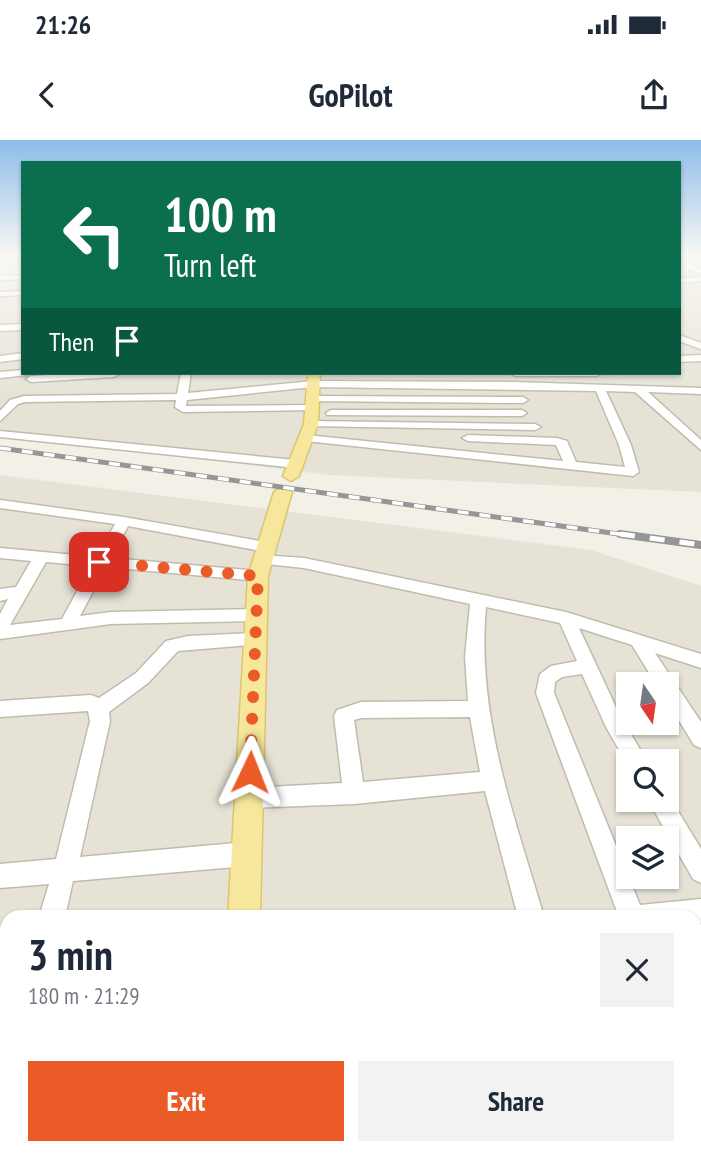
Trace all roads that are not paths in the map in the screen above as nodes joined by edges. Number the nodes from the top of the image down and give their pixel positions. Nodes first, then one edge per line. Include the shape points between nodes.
1 (21, 326) edge
2 (0, 328) edge
3 (701, 334) edge
4 (681, 340) edge
5 (701, 346) edge
6 (21, 356) edge
7 (701, 358) edge
8 (0, 359) edge
9 (681, 359) edge
10 (0, 375) edge
11 (30, 375) edge
12 (113, 375) edge
13 (186, 375) edge
14 (462, 384) junction
15 (600, 388) junction
16 (639, 390) junction
17 (701, 391) edge
18 (182, 397) junction
19 (105, 399) junction
20 (468, 400) junction
21 (523, 400) dead end
22 (0, 402) edge
23 (14, 402) junction
24 (312, 405) edge
25 (473, 412) junction
26 (522, 413) dead end
27 (0, 418) edge
28 (535, 427) dead end
29 (477, 433) junction
30 (0, 434) edge
31 (412, 436) dead end
32 (701, 446) edge
33 (480, 456) junction
34 (571, 467) junction
35 (290, 477) junction
36 (0, 504) edge
37 (124, 521) junction
38 (0, 553) edge
39 (41, 557) junction
40 (262, 561) junction
41 (99, 562) junction
42 (21, 592) junction
43 (0, 594) edge
44 (479, 600) junction
45 (566, 618) junction
46 (66, 624) junction
47 (256, 627) junction
48 (0, 630) edge
49 (638, 641) junction
50 (701, 661) edge
51 (587, 666) junction
52 (658, 672) edge
53 (679, 705) edge
54 (0, 709) edge
55 (99, 709) junction
56 (479, 709) junction
57 (701, 739) edge
58 (630, 749) edge
59 (494, 780) junction
60 (354, 794) junction
61 (249, 798) junction
62 (666, 812) edge
63 (247, 854) junction
64 (65, 869) junction
65 (701, 871) edge
66 (0, 876) edge
67 (54, 910) edge
68 (244, 910) edge
69 (529, 910) edge
70 (629, 910) edge

1 - 2 street
3 - 4 street
4 - 5 street
6 - 8 street
7 - 9 street
10 - 11 street
11 - 23 street
12 - 19 street
13 - 18 street
14 - 15 street
14 - 20 street
14 - 24 street
15 - 16 street
15 - 34 street via 634,471
16 - 17 street
16 - 32 street
18 - 19 street
18 - 24 street
18 - 24 street via 180,407 187,410
19 - 23 street
20 - 21 street
20 - 24 street
20 - 25 street
22 - 23 street
23 - 27 street
24 - 25 street
24 - 29 street
24 - 33 street
24 - 35 main road
25 - 26 street
25 - 29 street
28 - 29 street
29 - 31 street
29 - 33 street
29 - 34 street via 563,444
30 - 35 street
33 - 34 street
35 - 40 main road
36 - 37 street
37 - 40 street
37 - 41 street
38 - 39 street
39 - 41 street
39 - 42 street
40 - 41 street
40 - 44 street via 304,563
40 - 47 main road
41 - 46 street
42 - 43 street
42 - 48 street
44 - 45 street
44 - 56 street via 474,664
45 - 49 street
45 - 51 street
46 - 47 street via 181,615
46 - 48 street
47 - 55 street via 172,646 142,678
47 - 61 main road
49 - 50 street
49 - 52 street
51 - 58 street
51 - 70 street via 557,671 546,678 545,693
53 - 57 street
54 - 55 street via 91,703
55 - 64 street
56 - 59 street
56 - 60 street via 361,710 344,716
59 - 60 street
59 - 69 street
60 - 61 street
61 - 63 main road
62 - 65 street
63 - 64 street
63 - 68 main road
64 - 66 street
64 - 67 street

